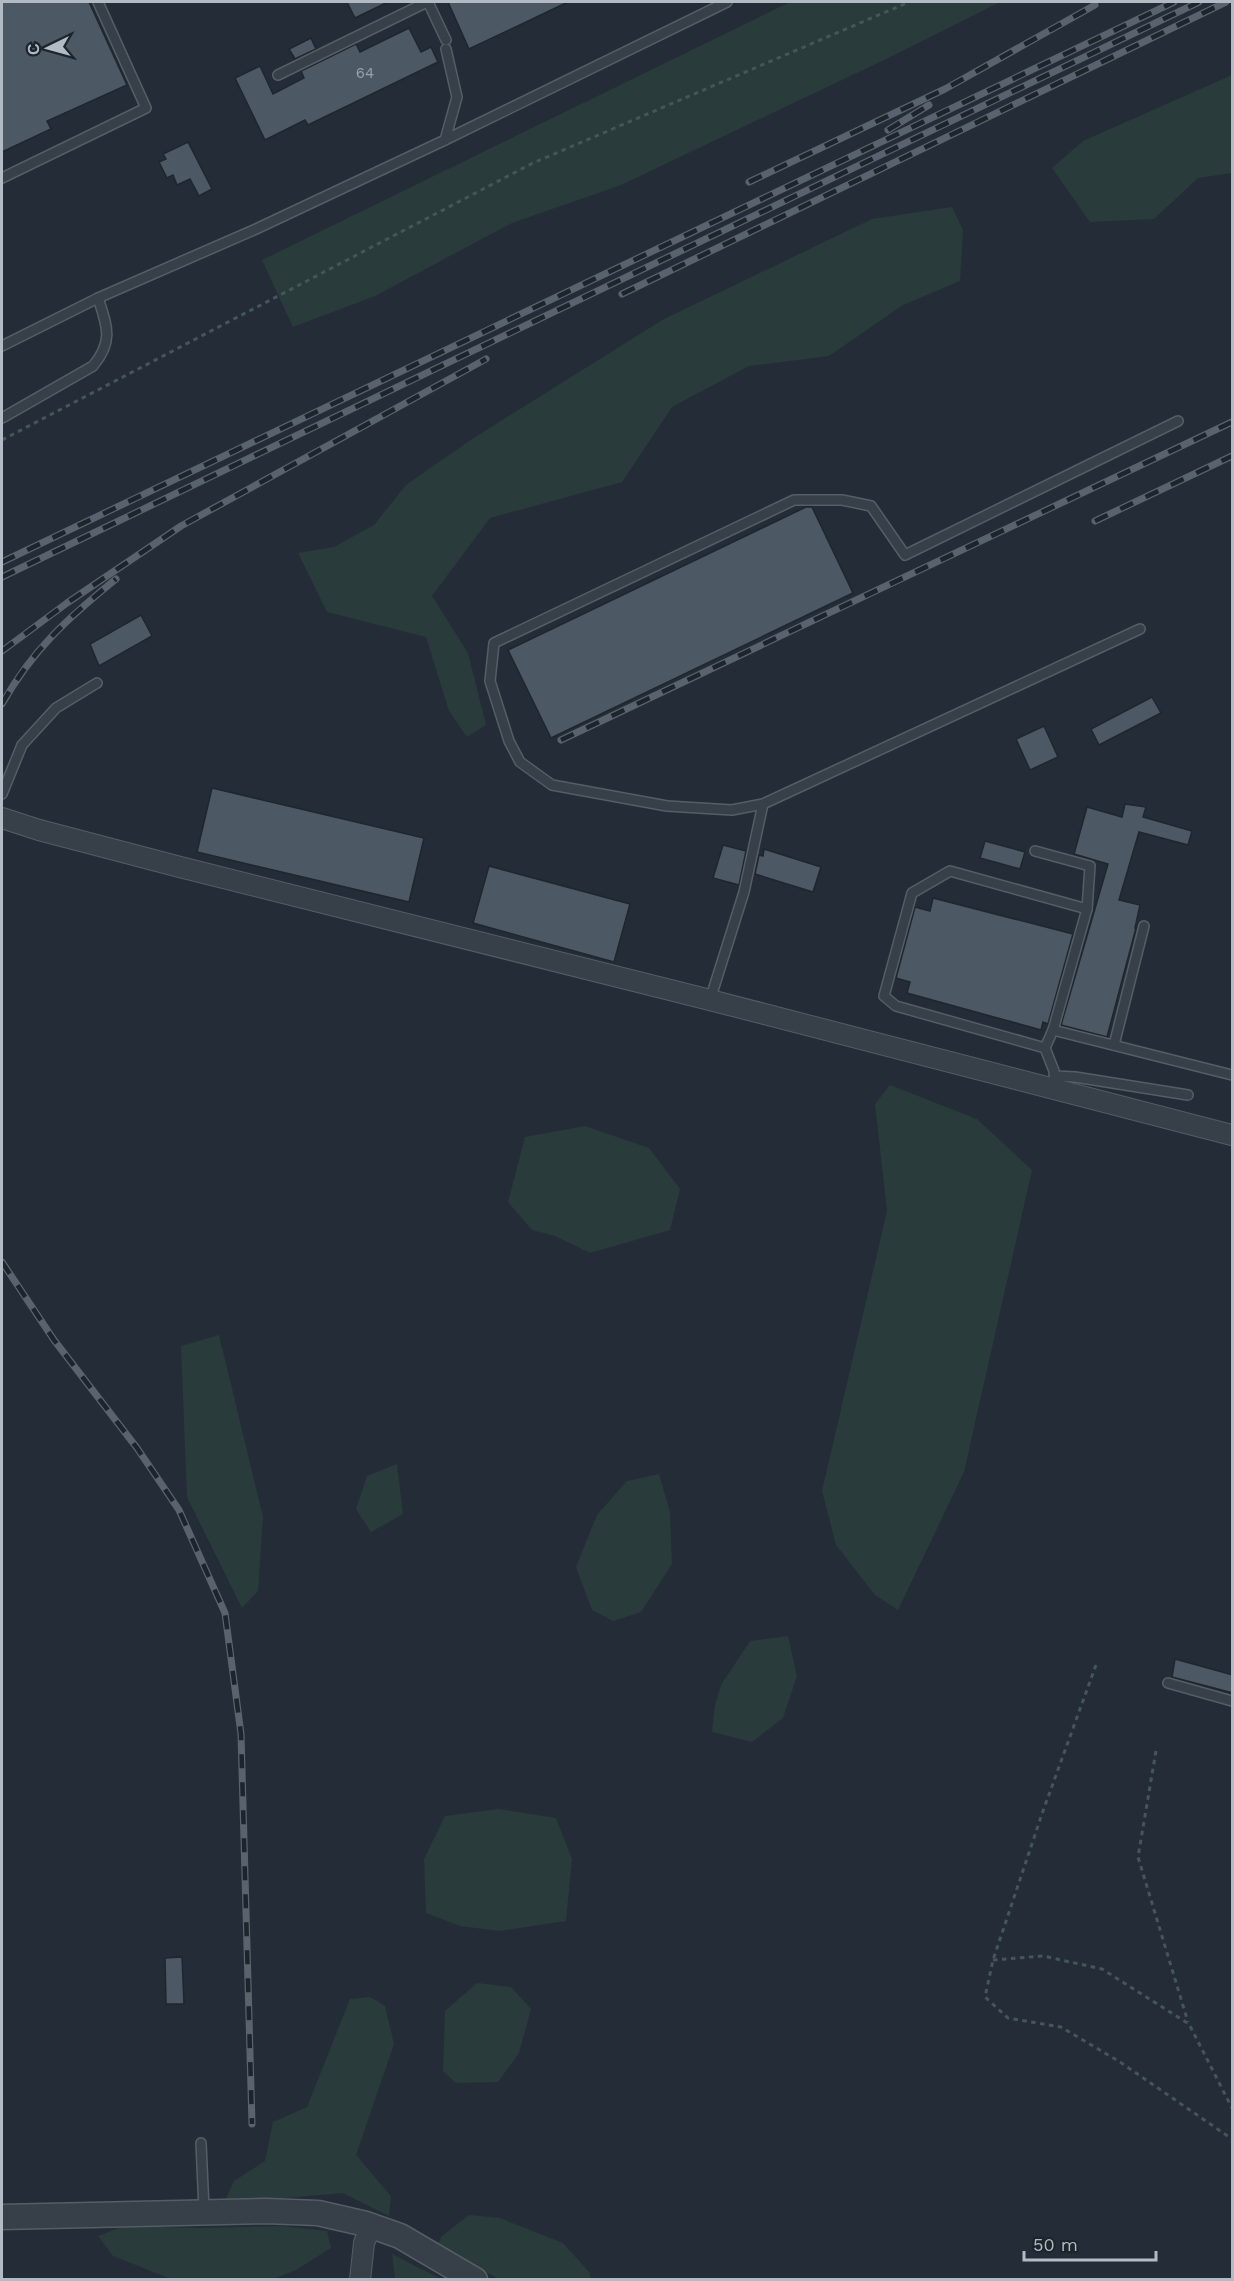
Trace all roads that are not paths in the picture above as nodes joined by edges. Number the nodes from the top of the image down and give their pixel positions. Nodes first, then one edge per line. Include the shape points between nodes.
1 (98, 2) edge
2 (427, 2) edge
3 (727, 2) edge
4 (278, 75) dead end
5 (445, 140) junction
6 (2, 178) edge
7 (98, 298) junction
8 (2, 346) edge
9 (2, 418) edge
10 (1178, 421) dead end
11 (1140, 629) dead end
12 (97, 683) dead end
13 (2, 794) edge
14 (764, 804) junction
15 (2, 818) edge
16 (1035, 851) dead end
17 (1088, 909) junction
18 (1144, 926) dead end
19 (710, 1000) junction
20 (1053, 1030) junction
21 (1114, 1045) junction
22 (1045, 1048) junction
23 (1233, 1075) edge
24 (1055, 1083) junction
25 (1188, 1095) dead end
26 (1233, 1136) edge
27 (1168, 1683) dead end
28 (1233, 1701) edge
29 (201, 2143) dead end
30 (205, 2213) junction
31 (2, 2217) edge
32 (371, 2226) junction
33 (360, 2280) edge
34 (475, 2280) edge

1 - 6 lane via 146,108
2 - 4 lane
2 - 5 lane via 446,45 457,97
3 - 5 lane
5 - 7 lane
7 - 8 lane
7 - 9 lane via 108,332 102,357
10 - 14 lane via 904,555 871,506 842,500 794,500 494,643 490,681 509,741 520,762 552,785 667,806 732,810
11 - 14 lane
12 - 13 lane via 56,708 22,745
14 - 19 lane via 744,891
15 - 19 street via 180,867
16 - 17 lane via 1090,866
17 - 20 lane
17 - 22 lane via 950,871 912,893 884,996 896,1006
18 - 21 lane
19 - 24 street
20 - 21 lane
20 - 22 lane
21 - 23 lane
22 - 24 lane
24 - 25 lane via 1075,1077
24 - 26 street
27 - 28 lane
29 - 30 lane
30 - 31 street
30 - 32 street via 318,2213
32 - 33 street via 364,2243
32 - 34 street via 400,2236

